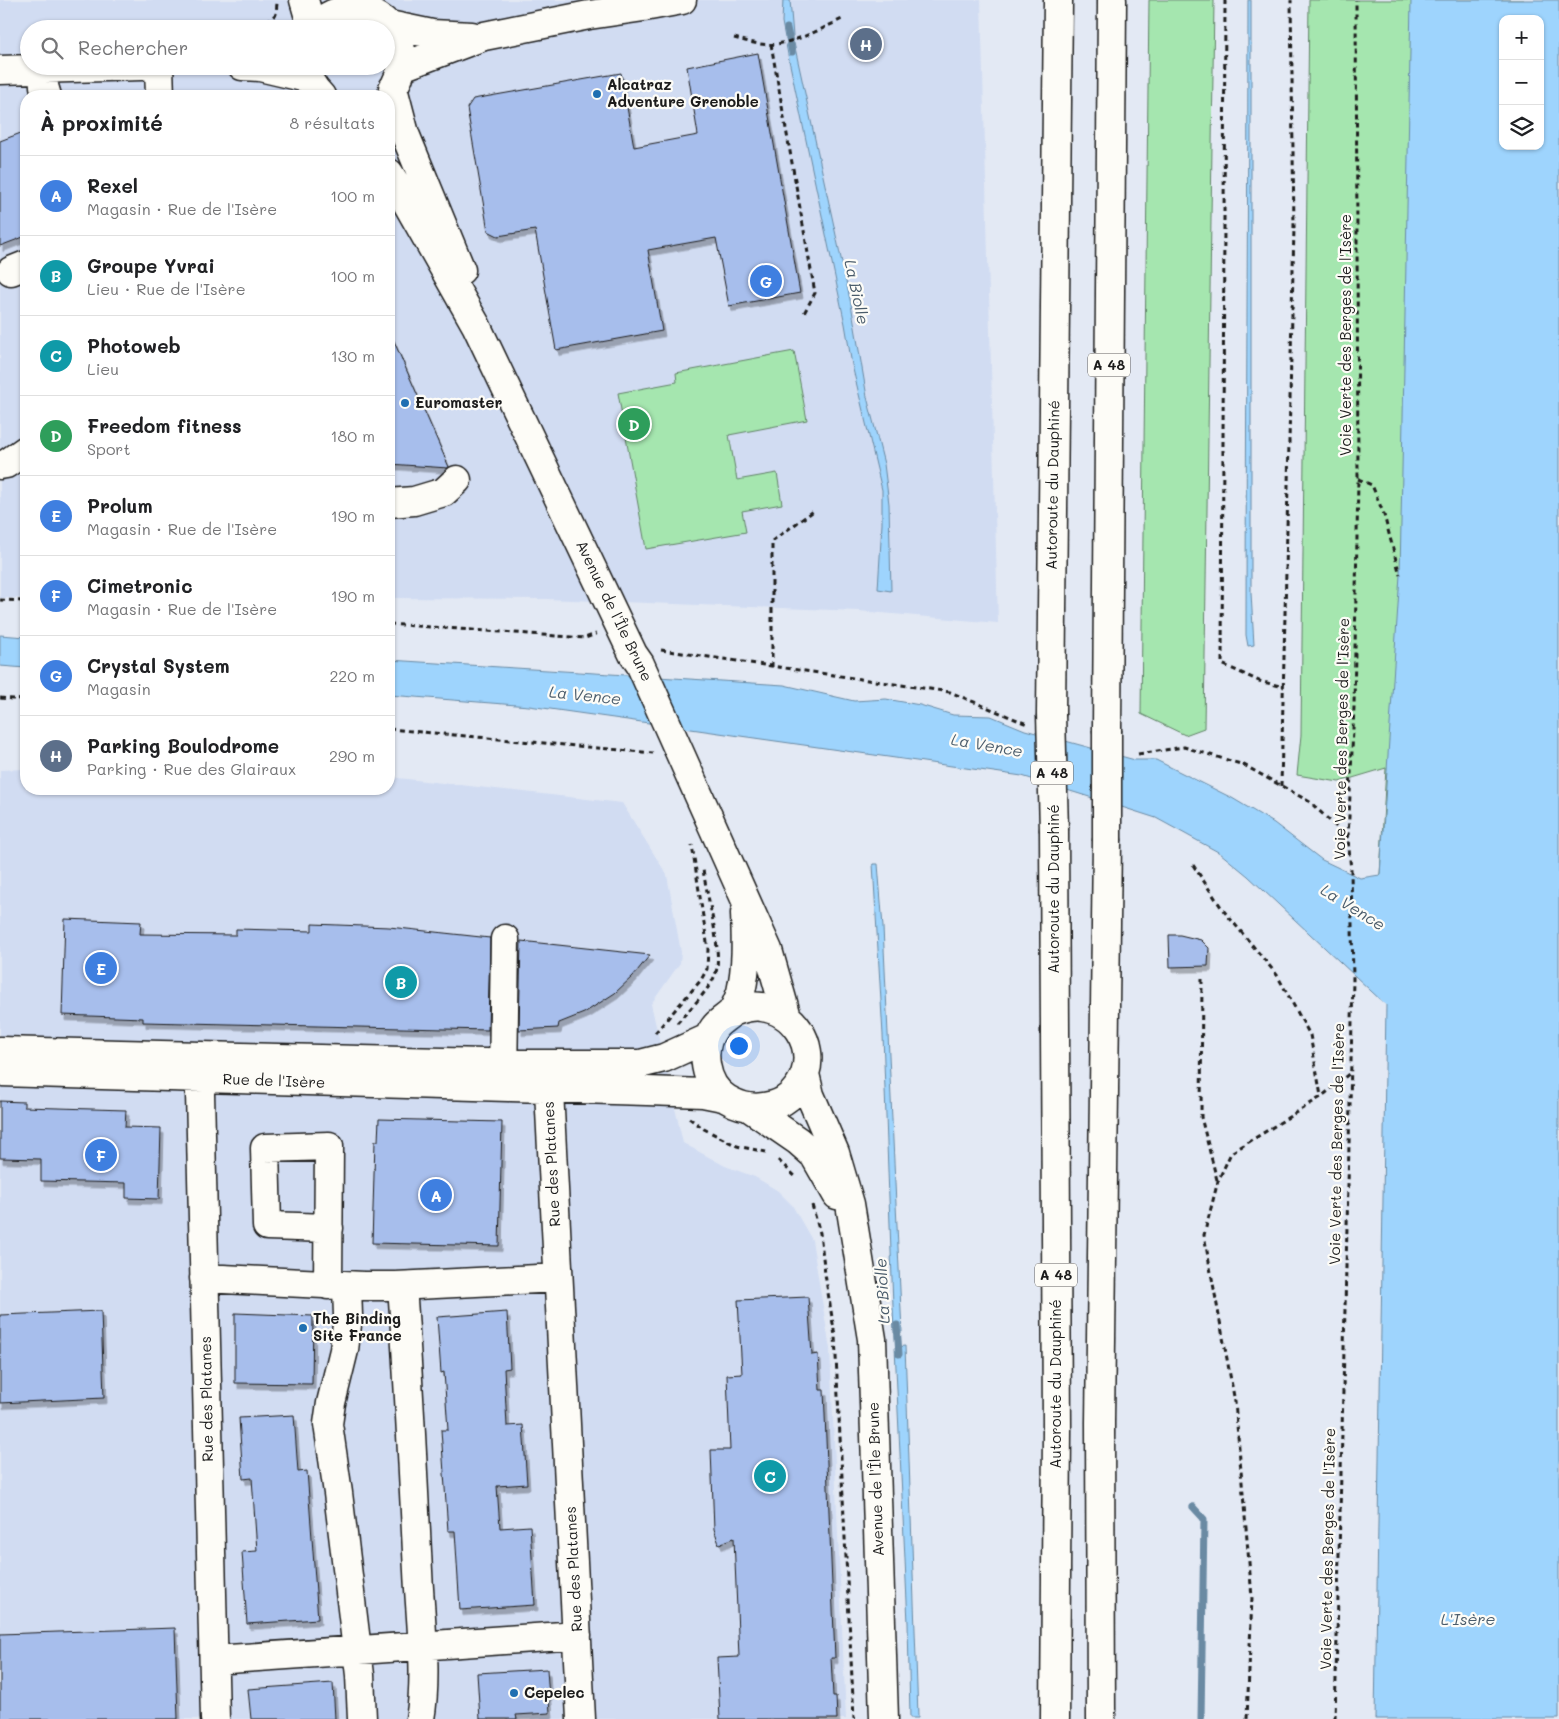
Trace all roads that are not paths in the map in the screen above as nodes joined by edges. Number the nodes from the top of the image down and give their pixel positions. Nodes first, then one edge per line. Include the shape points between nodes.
1 (304, 0) edge
2 (682, 0) edge
3 (1058, 0) edge
4 (1112, 0) edge
5 (355, 5) edge
6 (310, 20) edge
7 (322, 20) edge
8 (383, 20) edge
9 (395, 26) edge
10 (395, 33) edge
11 (484, 36) junction
12 (0, 70) edge
13 (20, 70) edge
14 (43, 75) edge
15 (159, 75) edge
16 (291, 75) edge
17 (311, 80) edge
18 (393, 84) edge
19 (45, 90) edge
20 (160, 90) edge
21 (395, 92) edge
22 (395, 182) edge
23 (476, 325) junction
24 (20, 454) edge
25 (0, 465) edge
26 (458, 480) dead end
27 (395, 503) edge
28 (745, 901) junction
29 (505, 939) dead end
30 (732, 1012) junction
31 (788, 1017) junction
32 (708, 1038) junction
33 (0, 1051) edge
34 (0, 1072) edge
35 (805, 1074) junction
36 (503, 1076) junction
37 (548, 1077) junction
38 (201, 1078) junction
39 (723, 1096) junction
40 (750, 1108) junction
41 (329, 1228) dead end
42 (857, 1240) junction
43 (204, 1278) junction
44 (558, 1278) junction
45 (338, 1285) junction
46 (402, 1286) junction
47 (577, 1635) junction
48 (422, 1646) junction
49 (357, 1650) junction
50 (214, 1660) junction
51 (215, 1719) edge
52 (362, 1719) edge
53 (420, 1719) edge
54 (581, 1719) edge
55 (884, 1719) edge
56 (1055, 1719) edge
57 (1101, 1719) edge

1 - 6 main road
2 - 11 main road
3 - 56 main road, Autoroute du Dauphiné / A 48, bridge via 1039,719 1054,831
4 - 57 main road, A 48, bridge via 1100,1423
5 - 7 main road
5 - 8 main road
9 - 11 main road via 432,34
10 - 18 main road, Avenue de l'Île Brune via 402,52
11 - 18 main road
12 - 13 main road
14 - 19 main road
15 - 20 main road
16 - 17 main road
21 - 23 main road, Avenue de l'Île Brune via 405,134 460,264
22 - 23 main road, Avenue de l'Île Brune
23 - 28 main road, Avenue de l'Île Brune via 618,622 649,657 664,744
24 - 25 main road
26 - 27 main road via 444,492 414,501
28 - 30 main road, Avenue de l'Île Brune via 747,957 740,994
28 - 31 main road, Avenue de l'Île Brune via 768,950
29 - 36 main road
30 - 31 main road via 760,1006
30 - 32 main road
31 - 35 main road via 797,1026 805,1043
32 - 37 main road, Rue de l'Isère via 664,1058 640,1064
32 - 39 main road via 706,1070
33 - 36 main road, Rue de l'Isère
34 - 38 main road, Rue de l'Isère
35 - 40 main road via 789,1097 764,1108
35 - 42 main road, Avenue de l'Île Brune via 810,1095 835,1153
36 - 37 main road, Rue de l'Isère
36 - 38 main road, Rue de l'Isère
37 - 39 main road, Rue de l'Isère
37 - 44 main road, Rue des Platanes
38 - 43 main road, Rue des Platanes
39 - 40 main road
40 - 42 main road, Avenue de l'Île Brune via 814,1156 838,1196
41 - 45 main road
42 - 55 main road, Avenue de l'Île Brune via 872,1339
43 - 45 main road
43 - 50 main road, Rue des Platanes
44 - 46 main road
44 - 47 main road, Rue des Platanes
45 - 46 main road
45 - 49 main road via 348,1316 328,1424
46 - 48 main road
47 - 48 main road
47 - 54 main road, Rue des Platanes
48 - 49 main road
48 - 53 main road via 424,1699
49 - 50 main road
49 - 52 main road
50 - 51 main road, Rue des Platanes

